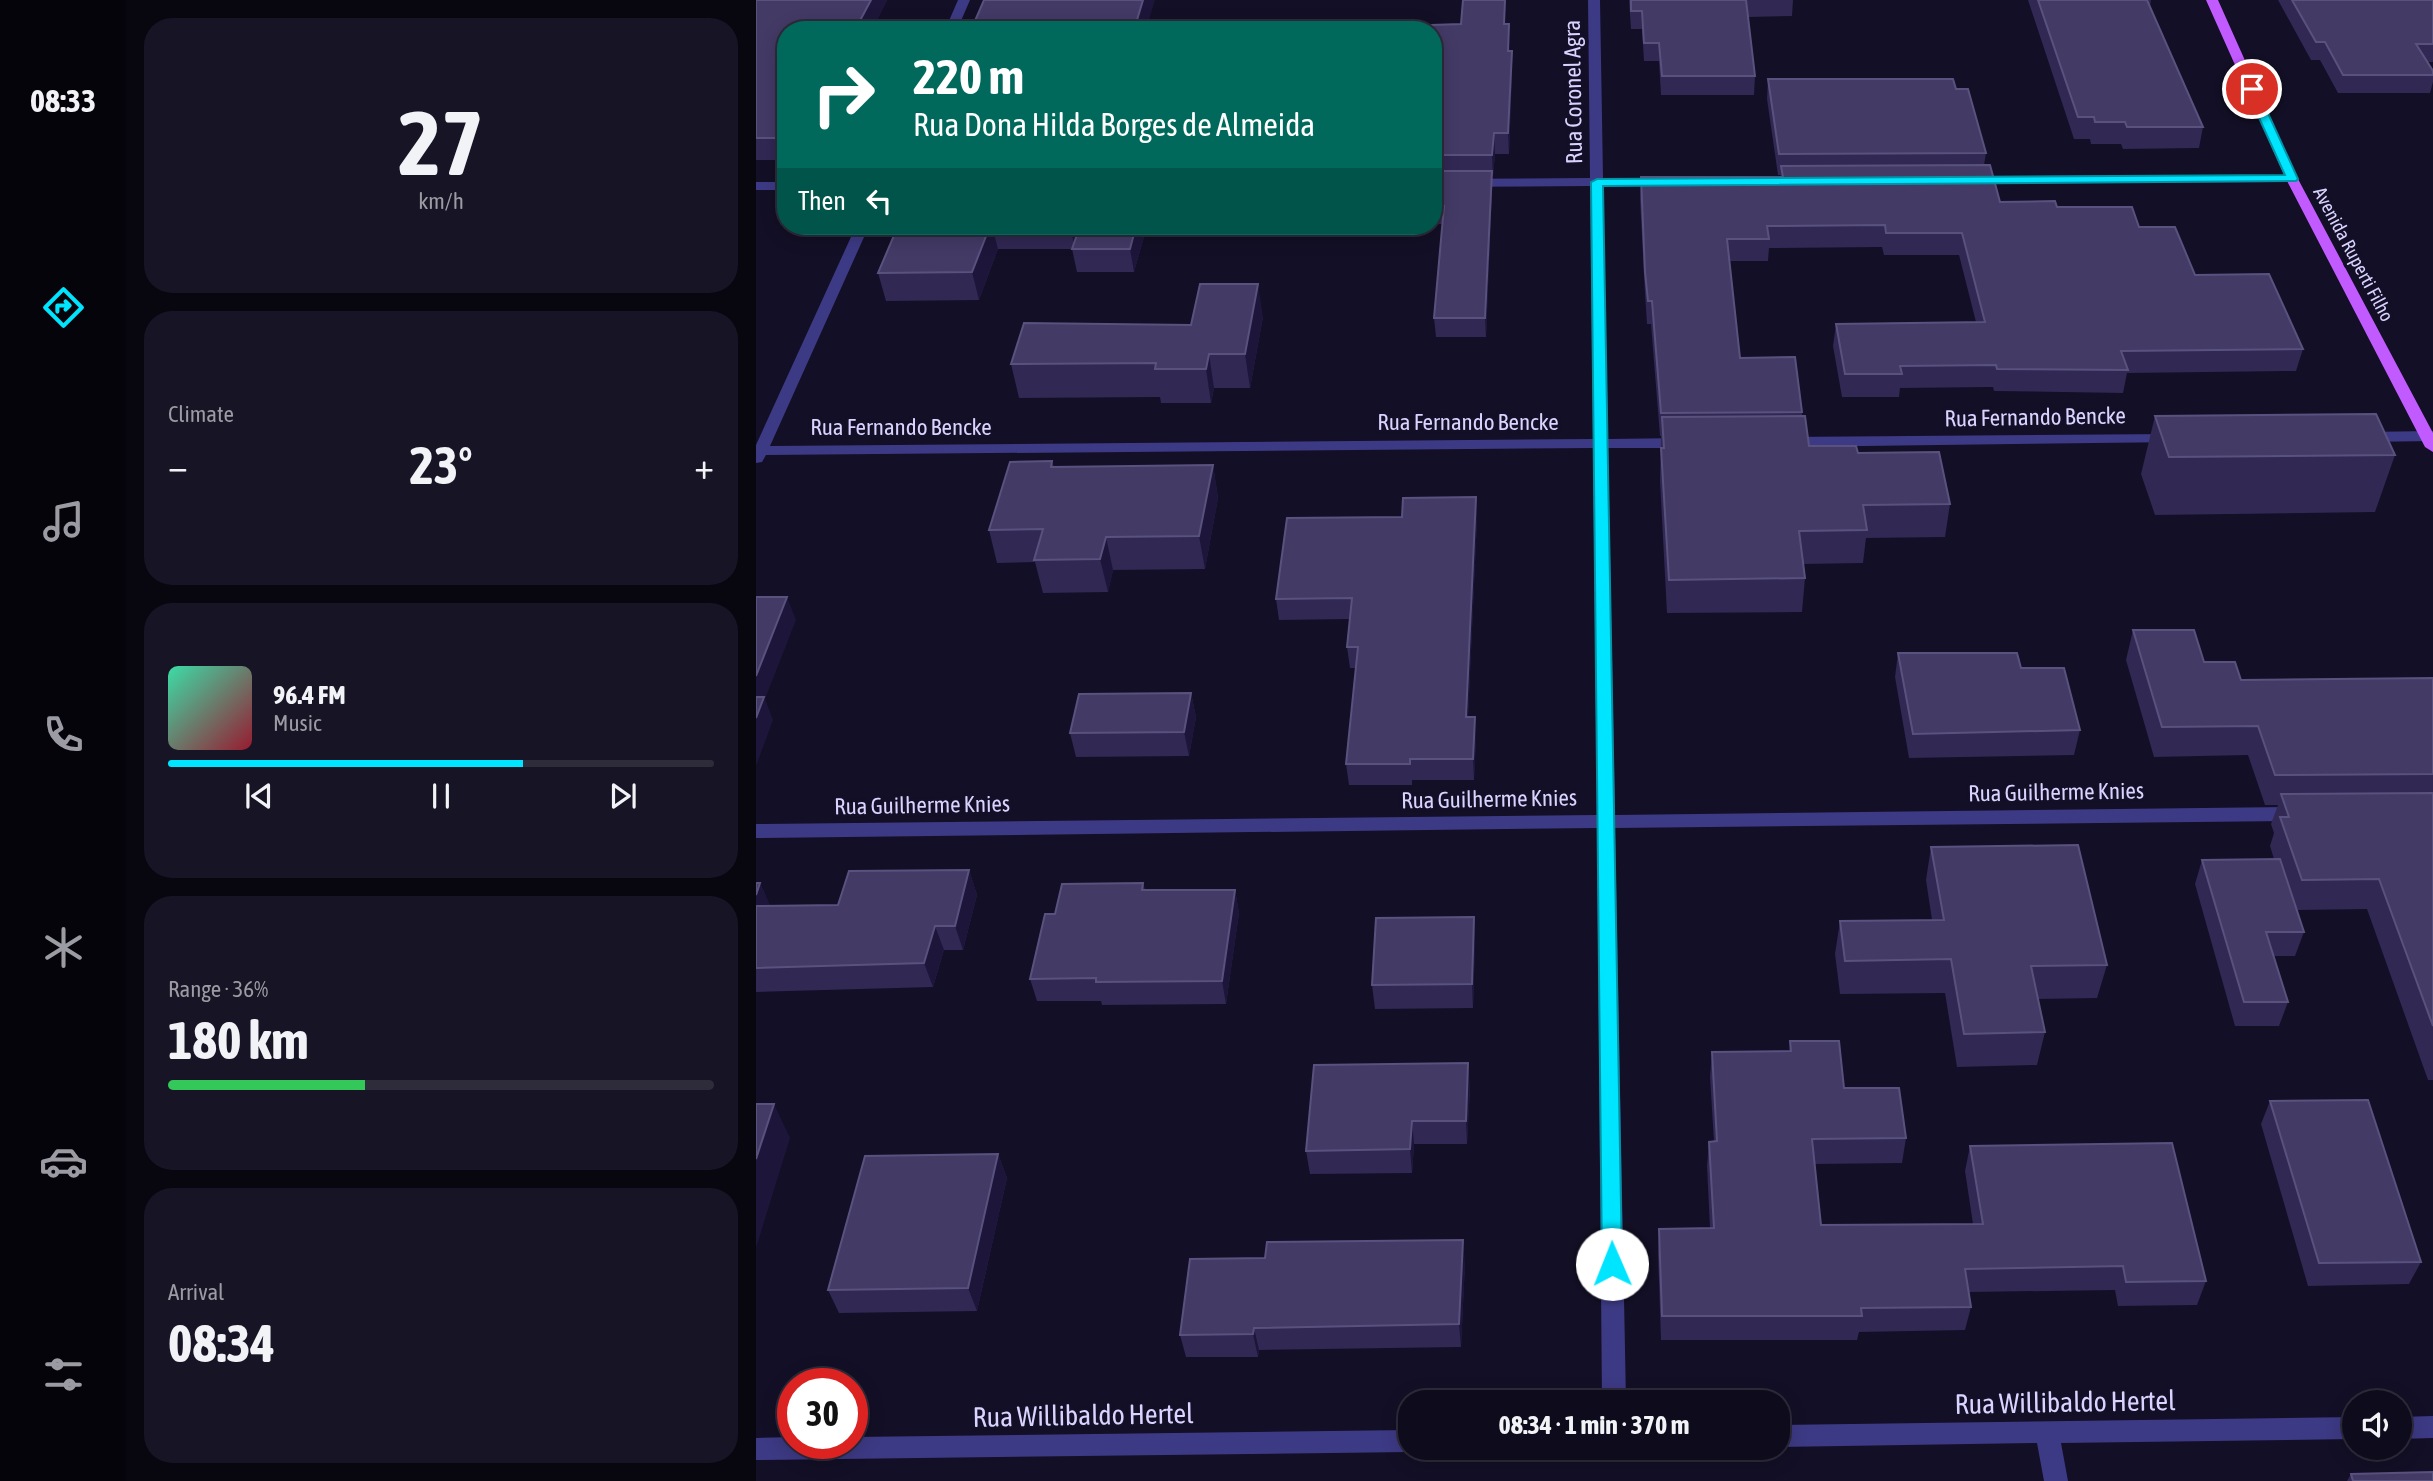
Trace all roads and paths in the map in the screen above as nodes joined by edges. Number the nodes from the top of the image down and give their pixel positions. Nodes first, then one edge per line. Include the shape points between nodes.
1 (964, 0) edge
2 (1594, 0) edge
3 (2212, 0) edge
4 (955, 21) edge
5 (2292, 179) junction
6 (1958, 180) edge
7 (1597, 182) junction
8 (1680, 182) edge
9 (1442, 183) edge
10 (756, 186) edge
11 (777, 186) edge
12 (858, 235) edge
13 (2345, 437) edge
14 (2193, 439) edge
15 (2431, 440) edge
16 (1766, 442) edge
17 (1697, 443) edge
18 (1601, 444) junction
19 (758, 455) edge
20 (2309, 814) edge
21 (1606, 822) junction
22 (756, 831) edge
23 (1614, 1390) edge
24 (2433, 1427) edge
25 (2342, 1428) edge
26 (2412, 1428) edge
27 (2047, 1432) junction
28 (1790, 1436) edge
29 (1398, 1441) edge
30 (756, 1449) edge
31 (2056, 1481) edge

1 - 4 street
2 - 7 street, Rua Coronel Agra
3 - 5 main road, Avenida Ruperti Filho
5 - 6 street
5 - 15 main road, Avenida Ruperti Filho
7 - 8 street
7 - 9 street
7 - 18 street, Rua Coronel Agra
10 - 11 street
12 - 19 street
13 - 15 street
14 - 16 street, Rua Fernando Bencke
17 - 18 street, Rua Fernando Bencke
18 - 19 street, Rua Fernando Bencke
18 - 21 street, Rua Coronel Agra
20 - 21 street, Rua Guilherme Knies
21 - 22 street, Rua Guilherme Knies
21 - 23 street, Rua Coronel Agra
24 - 26 street
25 - 27 street, Rua Willibaldo Hertel
27 - 28 street, Rua Willibaldo Hertel
27 - 31 street
29 - 30 street, Rua Willibaldo Hertel

